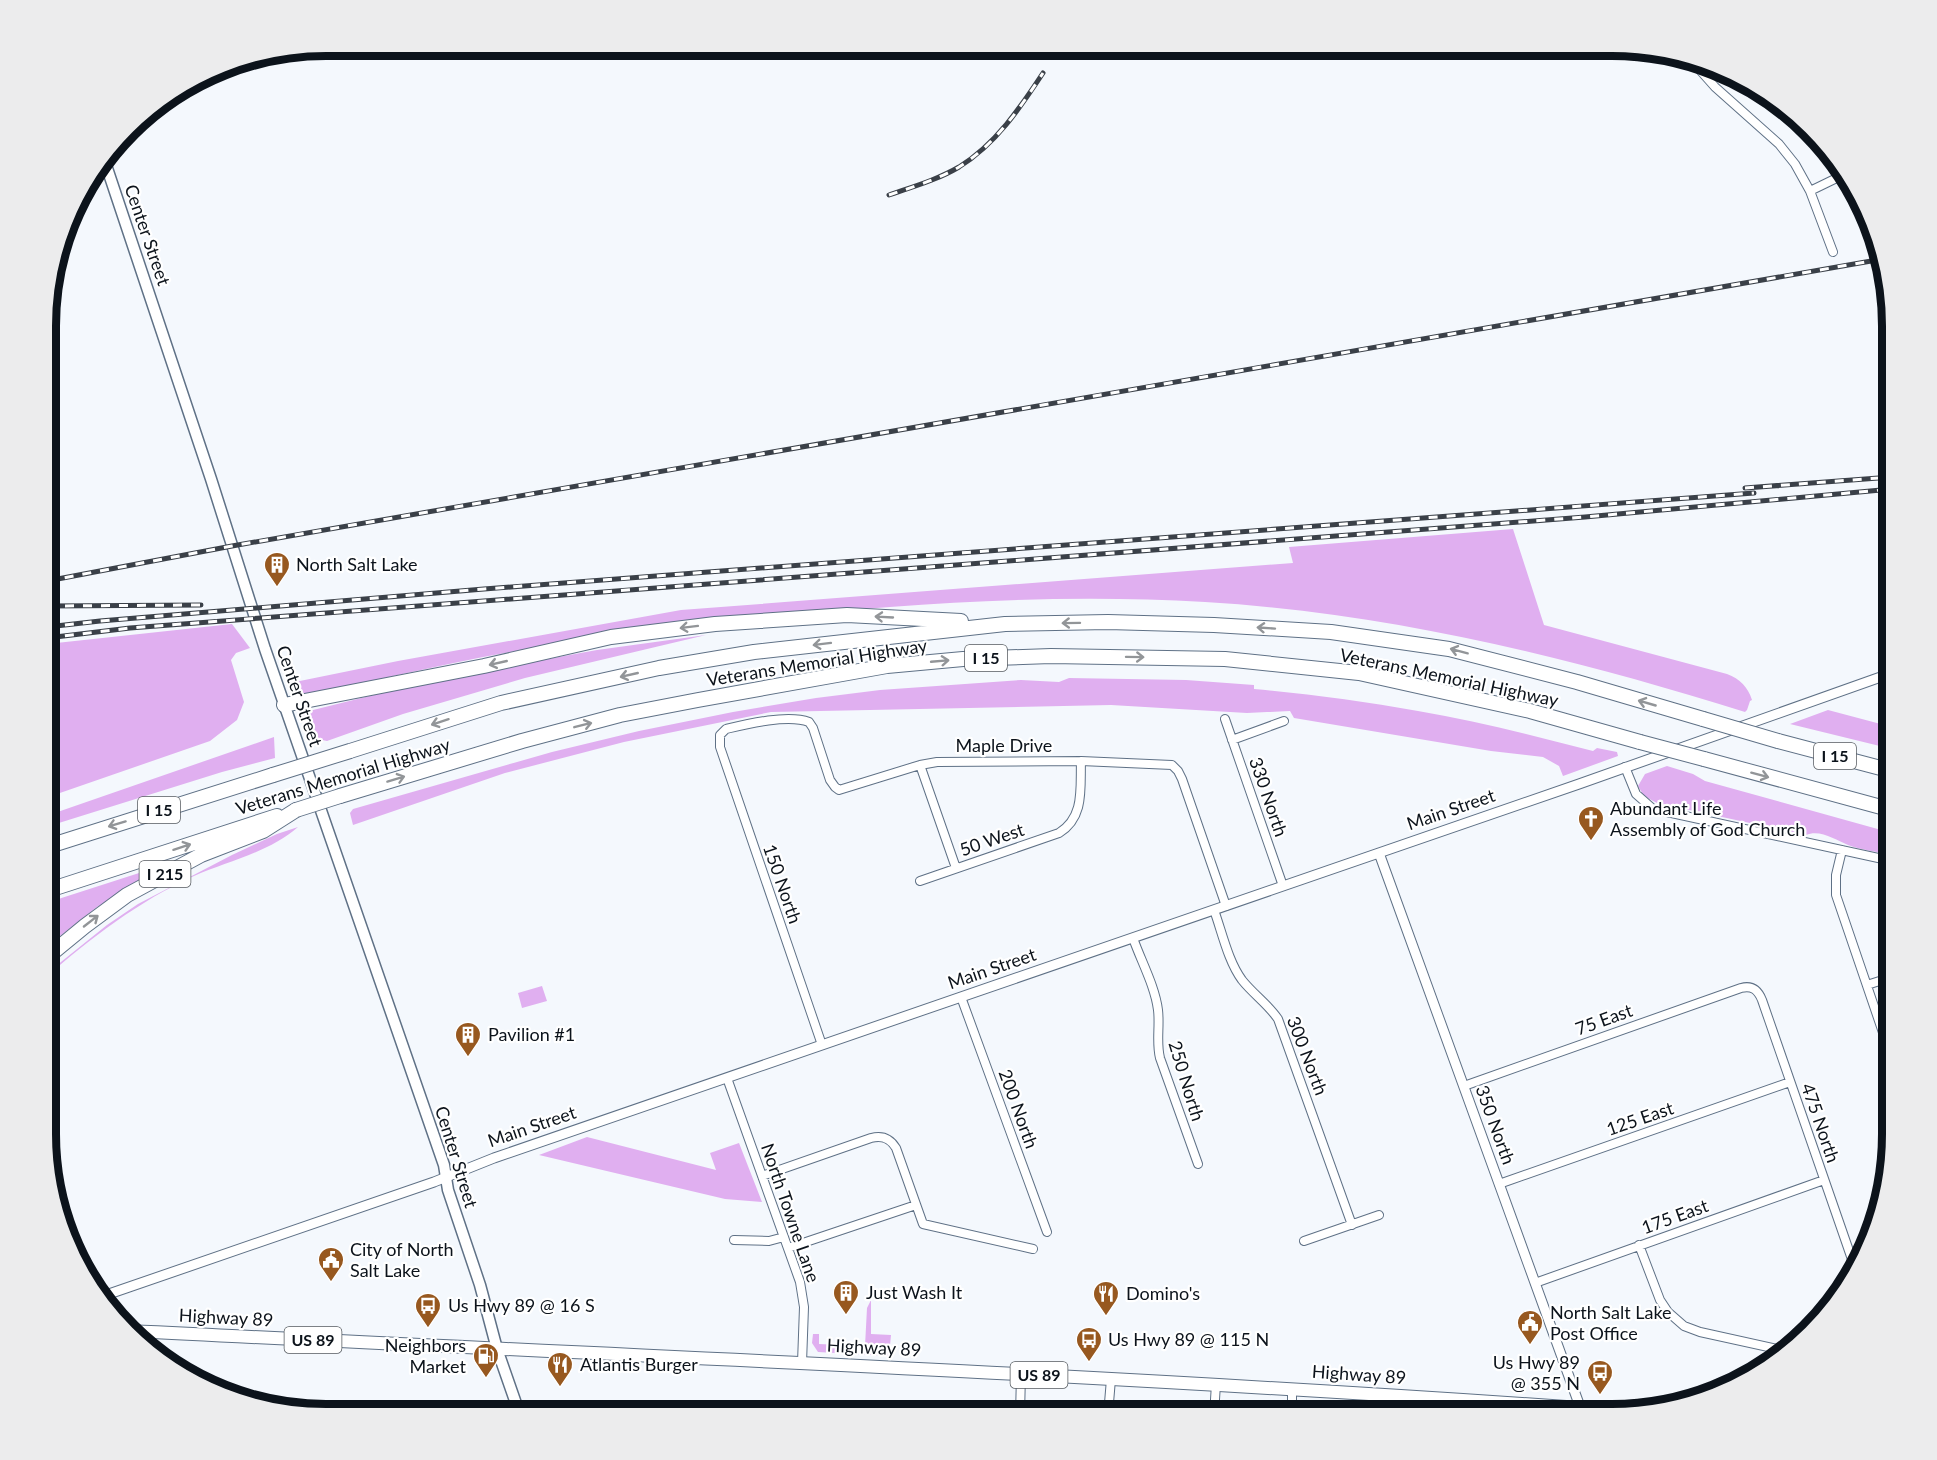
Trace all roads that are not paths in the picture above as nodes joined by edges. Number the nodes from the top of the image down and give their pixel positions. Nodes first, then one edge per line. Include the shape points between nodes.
1 (1701, 71) edge
2 (107, 167) edge
3 (1838, 178) edge
4 (1810, 191) junction
5 (1833, 252) dead end
6 (1005, 624) junction
7 (1882, 677) edge
8 (284, 705) junction
9 (1225, 719) dead end
10 (1284, 721) dead end
11 (1232, 740) junction
12 (1081, 761) junction
13 (920, 765) junction
14 (1625, 767) junction
15 (1882, 768) edge
16 (837, 789) joint
17 (1882, 807) edge
18 (296, 810) junction
19 (56, 844) edge
20 (1842, 850) junction
21 (1380, 853) junction
22 (1882, 859) edge
23 (956, 868) junction
24 (920, 881) dead end
25 (1283, 886) junction
26 (56, 888) edge
27 (1226, 906) junction
28 (1214, 910) junction
29 (1133, 938) junction
30 (56, 950) edge
31 (1882, 980) edge
32 (1867, 985) junction
33 (1755, 989) joint
34 (961, 997) junction
35 (1882, 1028) edge
36 (822, 1045) junction
37 (727, 1078) junction
38 (1790, 1082) junction
39 (1464, 1086) junction
40 (1198, 1164) dead end
41 (762, 1176) junction
42 (446, 1177) junction
43 (1824, 1180) junction
44 (1499, 1184) junction
45 (916, 1205) junction
46 (1379, 1215) dead end
47 (1352, 1225) junction
48 (1047, 1232) dead end
49 (784, 1237) junction
50 (734, 1240) dead end
51 (1304, 1241) dead end
52 (1639, 1245) junction
53 (788, 1248) junction
54 (1033, 1249) dead end
55 (1852, 1258) edge
56 (1535, 1283) junction
57 (108, 1294) edge
58 (141, 1332) edge
59 (497, 1349) junction
60 (1776, 1349) edge
61 (802, 1363) junction
62 (1021, 1374) junction
63 (1111, 1379) junction
64 (1216, 1384) junction
65 (1292, 1388) junction
66 (516, 1404) edge
67 (1020, 1404) edge
68 (1109, 1404) edge
69 (1215, 1404) edge
70 (1292, 1404) edge
71 (1485, 1404) edge
72 (1579, 1404) edge

1 - 4 street via 1779,144
2 - 8 main road, Center Street
3 - 4 street
4 - 5 street
6 -> 8 highway via 847,615 715,624 611,637
15 -> 6 highway, Veterans Memorial Highway / I 15, bridge via 1449,649 1331,632 1215,625
6 -> 19 highway, Veterans Memorial Highway / I 15, bridge via 754,652 659,668 501,703
7 - 14 street, Main Street
8 - 42 main road, Center Street
9 - 11 street, 330 North
10 - 11 street
11 - 25 street, 330 North
12 - 13 street, Maple Drive via 944,761
12 - 23 street, 50 West via 1079,805 1072,822 1059,833
12 - 27 street, Maple Drive via 1175,767
13 - 16 street, Maple Drive
13 - 23 street
14 - 20 street via 1636,794 1653,808
14 - 21 street, Main Street
16 - 36 street, 150 North via 830,780 811,723 771,721 721,733 720,747
18 -> 17 highway, Veterans Memorial Highway / I 15, bridge via 620,715 887,666 1051,656 1225,659 1359,673 1530,711
26 -> 18 highway, Veterans Memorial Highway / I 15
30 -> 18 highway, I 215 via 127,896 201,855 263,831
20 - 22 street
20 - 32 street via 1836,895
21 - 25 street, Main Street
21 - 39 street, 350 North
23 - 24 street, 50 West
25 - 27 street, Main Street
27 - 28 street, Main Street
28 - 29 street, Main Street
28 - 47 street, 300 North via 1237,971 1280,1025
29 - 34 street, Main Street
29 - 40 street, 250 North via 1157,1004 1160,1058
31 - 32 street
32 - 35 street
33 - 38 street, 475 North
33 - 39 street, 75 East via 1741,988
34 - 36 street, Main Street
34 - 48 street, 200 North
36 - 37 street, Main Street
37 - 41 street, North Towne Lane
37 - 42 street, Main Street
38 - 43 street, 475 North
38 - 44 street, 125 East
39 - 44 street, 350 North
41 - 45 street via 882,1137 894,1145
41 - 49 street, North Towne Lane
42 - 57 street, Main Street
42 - 59 main road, Center Street
43 - 52 street, 175 East
43 - 55 street, 475 North
44 - 56 street, 350 North
45 - 53 street
45 - 54 street via 923,1224
46 - 47 street
47 - 51 street
49 - 50 street via 769,1241
49 - 53 street, North Towne Lane
52 - 56 street, 175 East
52 - 60 street via 1660,1300 1684,1326
53 - 61 street, North Towne Lane via 803,1298
56 - 72 street, 350 North
58 - 59 main road, Highway 89 / US 89
59 - 61 main road, Highway 89 / US 89
59 - 66 main road, Center Street
61 - 62 main road, Highway 89 / US 89
62 - 63 main road, Highway 89 / US 89
62 - 67 street
63 - 64 main road, Highway 89 / US 89
63 - 68 street
64 - 65 main road, Highway 89 / US 89
64 - 69 street
65 - 70 street
65 - 71 main road, Highway 89 / US 89

